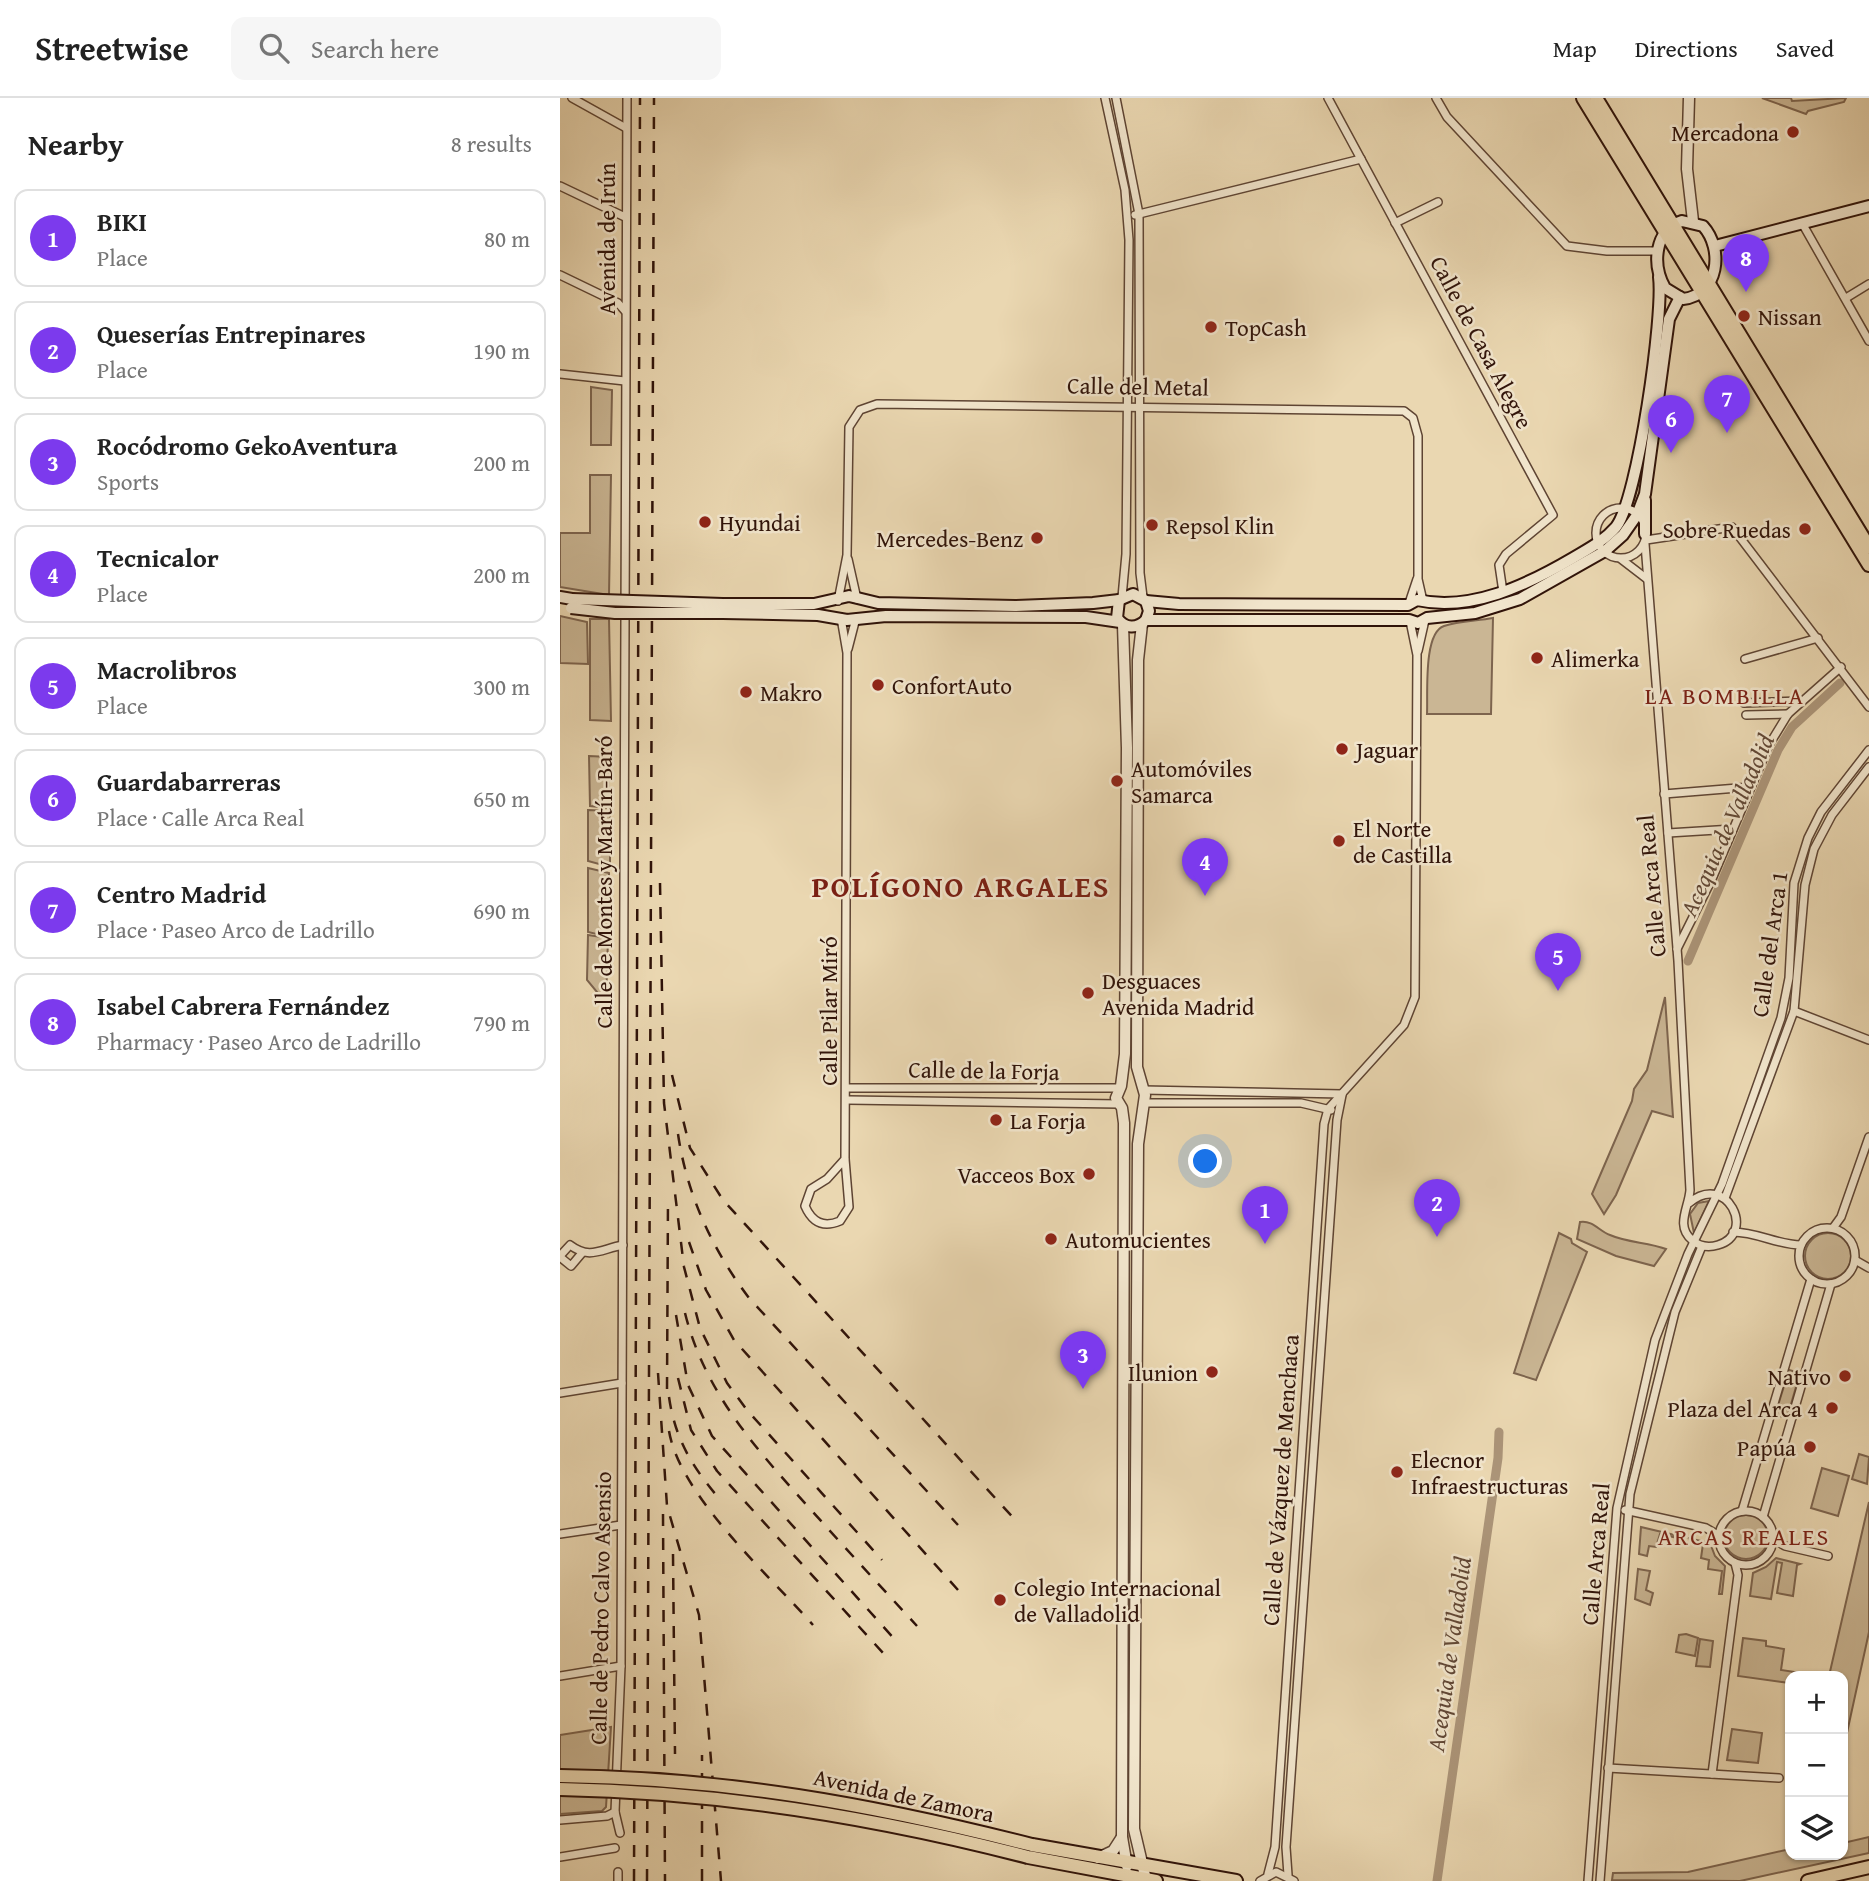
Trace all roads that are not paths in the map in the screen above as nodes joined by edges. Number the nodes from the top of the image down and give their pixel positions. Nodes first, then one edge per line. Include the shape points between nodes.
1 (572, 98) edge
2 (627, 98) edge
3 (1105, 98) edge
4 (1116, 98) edge
5 (1328, 98) edge
6 (1436, 98) edge
7 (1583, 98) edge
8 (1596, 98) edge
9 (1689, 98) edge
10 (626, 128) junction
11 (1361, 159) junction
12 (560, 186) edge
13 (1438, 202) dead end
14 (1869, 205) edge
15 (1139, 214) junction
16 (1128, 216) junction
17 (625, 217) junction
18 (1693, 222) junction
19 (1395, 223) junction
20 (1802, 223) junction
21 (1667, 229) junction
22 (1715, 246) junction
23 (1658, 251) junction
24 (560, 275) edge
25 (1658, 277) junction
26 (1869, 285) edge
27 (1705, 289) junction
28 (1679, 298) junction
29 (1846, 298) junction
30 (625, 312) junction
31 (1868, 339) edge
32 (560, 374) edge
33 (625, 381) junction
34 (1126, 405) junction
35 (1140, 405) junction
36 (1644, 494) junction
37 (1627, 508) junction
38 (1637, 515) junction
39 (1645, 539) junction
40 (1602, 546) junction
41 (1869, 547) edge
42 (847, 555) junction
43 (1619, 559) junction
44 (1869, 565) edge
45 (1418, 579) junction
46 (1648, 580) junction
47 (1503, 592) junction
48 (857, 599) junction
49 (1120, 599) junction
50 (1145, 599) junction
51 (838, 601) junction
52 (566, 602) edge
53 (1424, 602) junction
54 (1409, 604) junction
55 (723, 609) junction
56 (841, 618) junction
57 (856, 618) junction
58 (1426, 619) junction
59 (1410, 620) junction
60 (1144, 622) junction
61 (1122, 623) junction
62 (1818, 638) junction
63 (847, 653) junction
64 (1417, 655) junction
65 (1745, 659) dead end
66 (1840, 667) junction
67 (1801, 701) junction
68 (1744, 703) dead end
69 (1869, 707) edge
70 (1788, 713) junction
71 (1746, 715) dead end
72 (1869, 750) edge
73 (1869, 767) edge
74 (1750, 788) junction
75 (1664, 794) junction
76 (1732, 829) junction
77 (1668, 834) junction
78 (1677, 949) junction
79 (1794, 1011) junction
80 (1869, 1040) edge
81 (1120, 1087) junction
82 (848, 1088) junction
83 (1142, 1088) junction
84 (1342, 1094) junction
85 (848, 1100) junction
86 (1142, 1105) junction
87 (1120, 1106) junction
88 (1328, 1109) junction
89 (1338, 1112) junction
90 (1869, 1137) edge
91 (845, 1159) junction
92 (1717, 1194) junction
93 (1725, 1198) junction
94 (1692, 1200) junction
95 (1735, 1228) junction
96 (1837, 1230) junction
97 (1698, 1244) junction
98 (623, 1245) junction
99 (1800, 1248) junction
100 (582, 1253) junction
101 (560, 1257) edge
102 (1854, 1264) junction
103 (1867, 1268) edge
104 (1811, 1279) junction
105 (1831, 1284) junction
106 (622, 1382) junction
107 (560, 1393) edge
108 (1618, 1508) junction
109 (1627, 1510) junction
110 (1742, 1511) junction
111 (1763, 1517) junction
112 (621, 1525) junction
113 (1719, 1531) junction
114 (560, 1534) edge
115 (1772, 1543) junction
116 (1828, 1556) dead end
117 (1735, 1563) junction
118 (1744, 1565) junction
119 (1738, 1575) junction
120 (621, 1665) junction
121 (560, 1676) edge
122 (1608, 1768) junction
123 (1712, 1774) junction
124 (560, 1776) edge
125 (1779, 1778) dead end
126 (560, 1789) edge
127 (615, 1812) junction
128 (560, 1820) edge
129 (620, 1833) dead end
130 (1122, 1837) junction
131 (615, 1848) dead end
132 (1030, 1851) junction
133 (560, 1857) edge
134 (1098, 1858) junction
135 (1125, 1862) junction
136 (1144, 1866) junction
137 (1869, 1867) edge
138 (618, 1872) dead end
139 (1268, 1874) junction
140 (1131, 1878) junction
141 (1291, 1878) edge
142 (1151, 1880) edge
143 (618, 1881) edge
144 (1236, 1881) edge
145 (1259, 1881) edge
146 (1588, 1881) edge
147 (1600, 1881) edge
148 (1808, 1881) edge

1 - 10 street
2 - 10 street, Avenida de Irún
3 - 16 street
4 - 15 street
5 - 11 street, Calle de Casa Alegre
6 - 23 street via 1447,117 1567,246
7 - 21 main road
8 - 21 main road
9 - 18 street via 1686,169
10 - 17 street, Avenida de Irún
11 - 15 street
11 - 19 street, Calle de Casa Alegre
12 - 17 street
13 - 19 street
14 - 20 main road
15 - 16 street
15 - 35 street
16 - 34 street
17 - 30 street, Avenida de Irún
18 - 21 main road
18 - 22 main road via 1703,226
19 - 47 street, Calle de Casa Alegre via 1553,515 1506,554 1499,565
20 - 22 main road
20 - 29 street
21 - 23 main road
21 - 27 main road
22 - 27 main road via 1713,274
23 - 25 main road
24 - 30 street via 618,303
25 - 28 main road
25 - 37 main road via 1661,305
26 - 29 street
27 - 28 main road
27 - 41 main road
27 - 44 main road
28 - 36 main road via 1670,313
29 - 31 street
30 - 33 street, Avenida de Irún
32 - 33 street
33 - 98 street, Calle de Montes y Martín-Baró
34 - 35 street, Calle del Metal
34 - 42 street, Calle del Metal via 877,404 860,410 849,427
34 - 49 street via 1126,554
35 - 45 street, Calle del Metal via 1404,411 1413,418 1418,436
35 - 50 street via 1140,573
36 - 38 main road
36 - 39 main road
37 - 38 street
37 - 40 main road
37 - 40 street via 1616,507 1604,514 1598,525
38 - 39 street, Calle Arca Real
38 - 40 main road via 1623,535
39 - 43 street via 1636,554
39 - 46 street, Calle Arca Real
39 - 62 street via 1732,527
40 - 43 street
40 - 47 main road
40 - 58 main road via 1520,599 1475,613
42 - 48 street
42 - 51 street
43 - 46 street
45 - 53 street
45 - 54 street
46 - 75 street, Calle Arca Real
47 - 53 main road via 1457,602
48 - 49 main road via 1015,606
48 - 51 main road via 847,596
48 - 57 main road via 861,608
49 - 50 main road via 1133,594
49 - 61 main road via 1116,612
50 - 54 main road via 1179,604
50 - 60 main road via 1149,611
51 - 55 main road
51 - 56 main road via 836,610
52 - 55 main road, bridge
53 - 54 main road
53 - 58 main road via 1429,611
54 - 59 main road
55 - 56 main road
56 - 57 main road
56 - 63 street, Calle Pilar Miró
57 - 61 main road via 1086,617
57 - 63 street, Calle Pilar Miró
58 - 59 main road
58 - 64 street, Calle de Vázquez de Menchaca
59 - 60 main road
59 - 64 street, Calle de Vázquez de Menchaca
60 - 61 main road
60 - 83 street via 1138,670 1137,1067
61 - 81 street via 1127,762 1125,1054
62 - 65 street
62 - 66 street
63 - 82 street, Calle Pilar Miró
64 - 84 street, Calle de Vázquez de Menchaca via 1415,998 1404,1025
66 - 67 street
66 - 69 street
67 - 68 street
67 - 70 street
70 - 71 street
70 - 74 street
72 - 92 street, Calle del Arca 1 via 1821,812 1800,861 1781,1018
73 - 79 street, Calle del Arca 1 via 1832,815 1814,849 1805,885
74 - 75 street
74 - 76 street
75 - 77 street, Calle Arca Real
76 - 77 street
76 - 78 street
77 - 78 street, Calle Arca Real
78 - 94 street, Calle Arca Real
79 - 80 street
79 - 93 street, Calle del Arca 1
81 - 82 street, Calle de la Forja
81 - 83 street via 1132,1083
81 - 87 street
82 - 85 street, Calle Pilar Miró
83 - 84 street
83 - 86 street
84 - 88 street, Calle de Vázquez de Menchaca
84 - 89 street, Calle de Vázquez de Menchaca
85 - 87 street, Calle de la Forja
85 - 91 street, Calle Pilar Miró
86 - 87 street via 1132,1111
86 - 88 street via 1301,1103
86 - 136 street via 1134,1829
87 - 130 street
88 - 89 street
88 - 139 street, Calle de Vázquez de Menchaca via 1275,1847
89 - 141 street, Calle de Vázquez de Menchaca via 1286,1847
90 - 96 street
91 - 91 street, Calle Pilar Miró via 806,1197 805,1206 817,1223 833,1224 847,1213
92 - 93 street
92 - 94 street
92 - 97 street, Calle Arca Real
93 - 95 street via 1734,1209
94 - 97 street via 1683,1221 1685,1232
95 - 97 street via 1721,1244
95 - 99 street
96 - 99 street via 1814,1231
96 - 102 street via 1851,1240
97 - 108 street, Calle Arca Real via 1658,1331
97 - 109 street, Calle Arca Real via 1658,1372
98 - 100 street
98 - 106 street, Calle de Montes y Martín-Baró
99 - 104 street via 1801,1267
100 - 101 street via 570,1245
100 - 101 street via 571,1266
102 - 103 street
102 - 105 street via 1844,1279
104 - 105 street
104 - 110 street
105 - 111 street
106 - 107 street
106 - 112 street, Calle de Pedro Calvo Asensio
108 - 109 street
108 - 146 street, Calle Arca Real
109 - 113 street
109 - 122 street, Calle Arca Real
110 - 111 street
110 - 113 street via 1729,1516
111 - 115 street via 1771,1527
112 - 114 street
112 - 120 street, Calle de Pedro Calvo Asensio
113 - 117 street via 1722,1552
115 - 116 street
115 - 118 street via 1764,1558
117 - 118 street
117 - 119 street
118 - 119 street
119 - 123 street
120 - 121 street
120 - 127 street, Calle de Pedro Calvo Asensio
122 - 123 street
122 - 147 street, Calle Arca Real
123 - 125 street
124 - 132 main road, Avenida de Zamora, bridge via 793,1793 873,1807
126 - 132 main road, Avenida de Zamora, bridge via 689,1795 803,1808
127 - 128 street
127 - 129 street, Calle de Pedro Calvo Asensio
130 - 134 street via 1113,1851
130 - 135 street
131 - 133 street
132 - 134 main road, Avenida de Zamora
132 - 140 main road, Avenida de Zamora
134 - 135 main road, Avenida de Zamora
135 - 136 main road, Avenida de Zamora
135 - 140 street
136 - 142 street
136 - 144 main road, Avenida de Zamora
137 - 148 main road
138 - 143 street
139 - 141 street
139 - 145 street
140 - 142 main road, Avenida de Zamora

